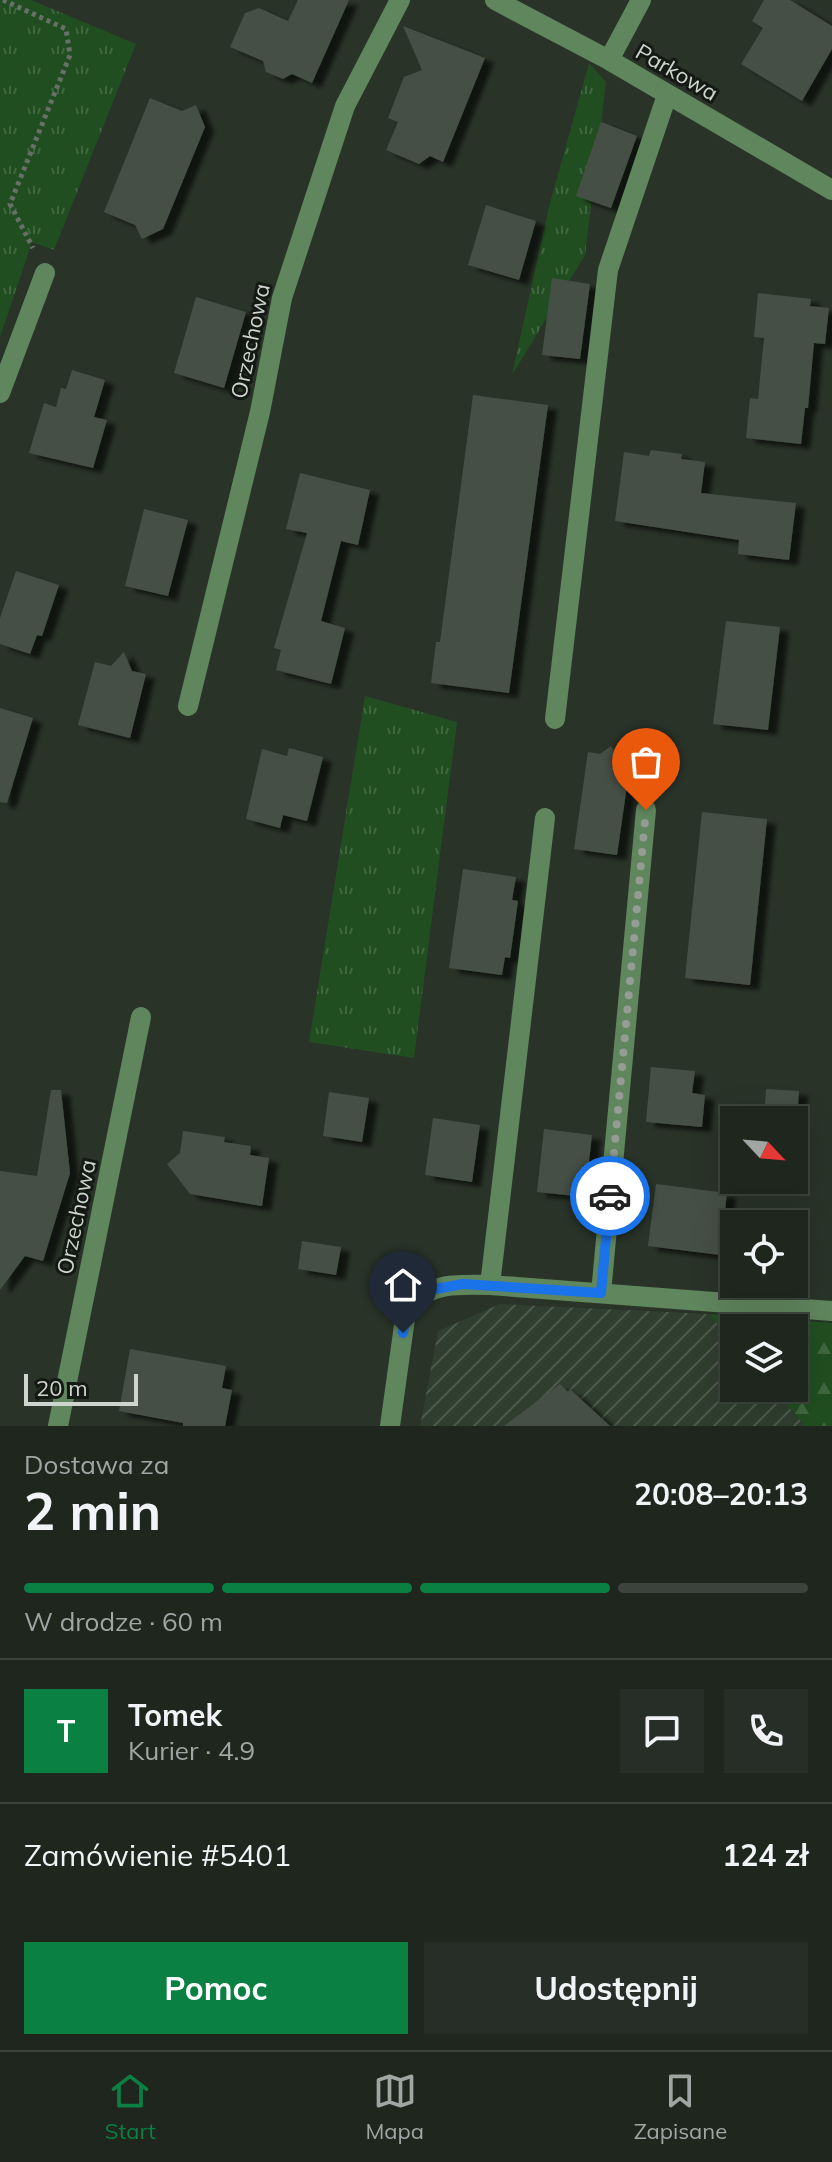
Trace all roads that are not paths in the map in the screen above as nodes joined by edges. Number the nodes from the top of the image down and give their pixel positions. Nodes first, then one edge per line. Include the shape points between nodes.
1 (400, 0) edge
2 (495, 0) edge
3 (641, 0) edge
4 (609, 60) junction
5 (667, 95) junction
6 (832, 190) edge
7 (45, 273) road end
8 (0, 393) edge
9 (188, 706) dead end
10 (555, 719) dead end
11 (646, 810) dead end
12 (545, 818) dead end
13 (141, 1017) dead end
14 (490, 1285) junction
15 (601, 1293) junction
16 (832, 1311) edge
17 (58, 1426) edge
18 (390, 1426) edge

1 - 9 street, Orzechowa via 345,106 282,298 260,412
2 - 4 street, Parkowa
3 - 4 street
4 - 5 street, Parkowa
5 - 6 street, Parkowa
5 - 10 street via 608,270
7 - 8 street
11 - 15 street
12 - 14 street
13 - 17 street, Orzechowa
14 - 15 street
14 - 18 street via 424,1291 407,1304
15 - 16 street

